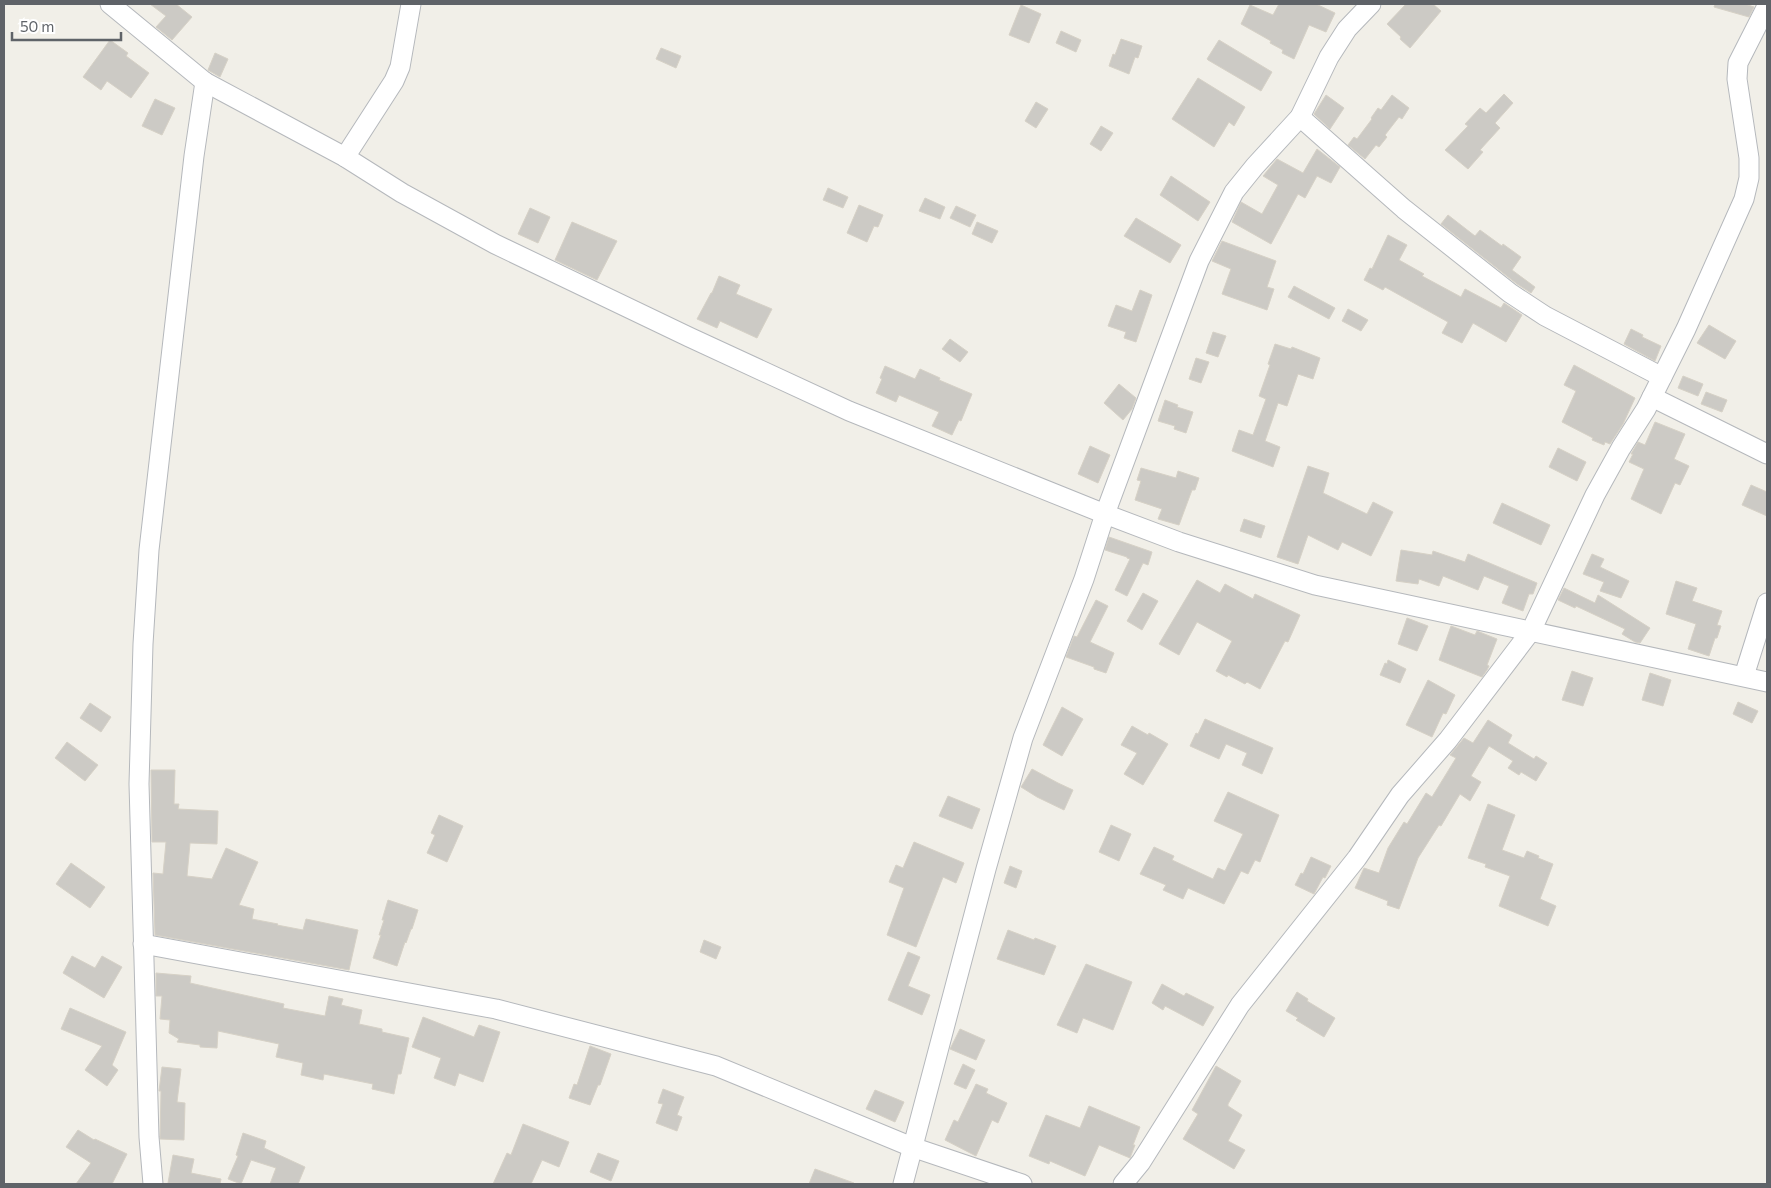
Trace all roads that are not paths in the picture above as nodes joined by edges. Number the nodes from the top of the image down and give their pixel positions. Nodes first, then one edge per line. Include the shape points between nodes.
1 (110, 4) edge
2 (411, 4) edge
3 (1371, 4) edge
4 (1767, 6) edge
5 (205, 82) junction
6 (1300, 117) junction
7 (345, 157) junction
8 (1662, 378) junction
9 (1652, 397) junction
10 (1767, 454) edge
11 (1105, 514) junction
12 (1767, 604) edge
13 (1531, 631) junction
14 (1744, 676) junction
15 (1767, 682) edge
16 (143, 944) junction
17 (912, 1147) junction
18 (153, 1184) edge
19 (903, 1184) edge
20 (1022, 1184) edge
21 (1123, 1184) edge

1 - 5 street
2 - 7 street via 400,67 394,81
3 - 6 street via 1329,57
4 - 8 street via 1738,63 1737,79 1749,158 1744,199
5 - 7 street
5 - 16 street via 149,550 139,784
6 - 8 street via 1404,209 1510,293 1546,316
6 - 11 street via 1255,166 1223,212 1199,261
7 - 11 street via 402,193 495,244 680,333 849,410
8 - 9 street
9 - 10 street
9 - 13 street via 1595,495
11 - 13 street via 1179,542 1315,584
11 - 17 street via 1084,579 1023,738
12 - 14 street
13 - 14 street
13 - 21 street via 1240,1005 1141,1162
14 - 15 street
16 - 17 street via 496,1009 716,1066
16 - 18 street
17 - 19 street
17 - 20 street

